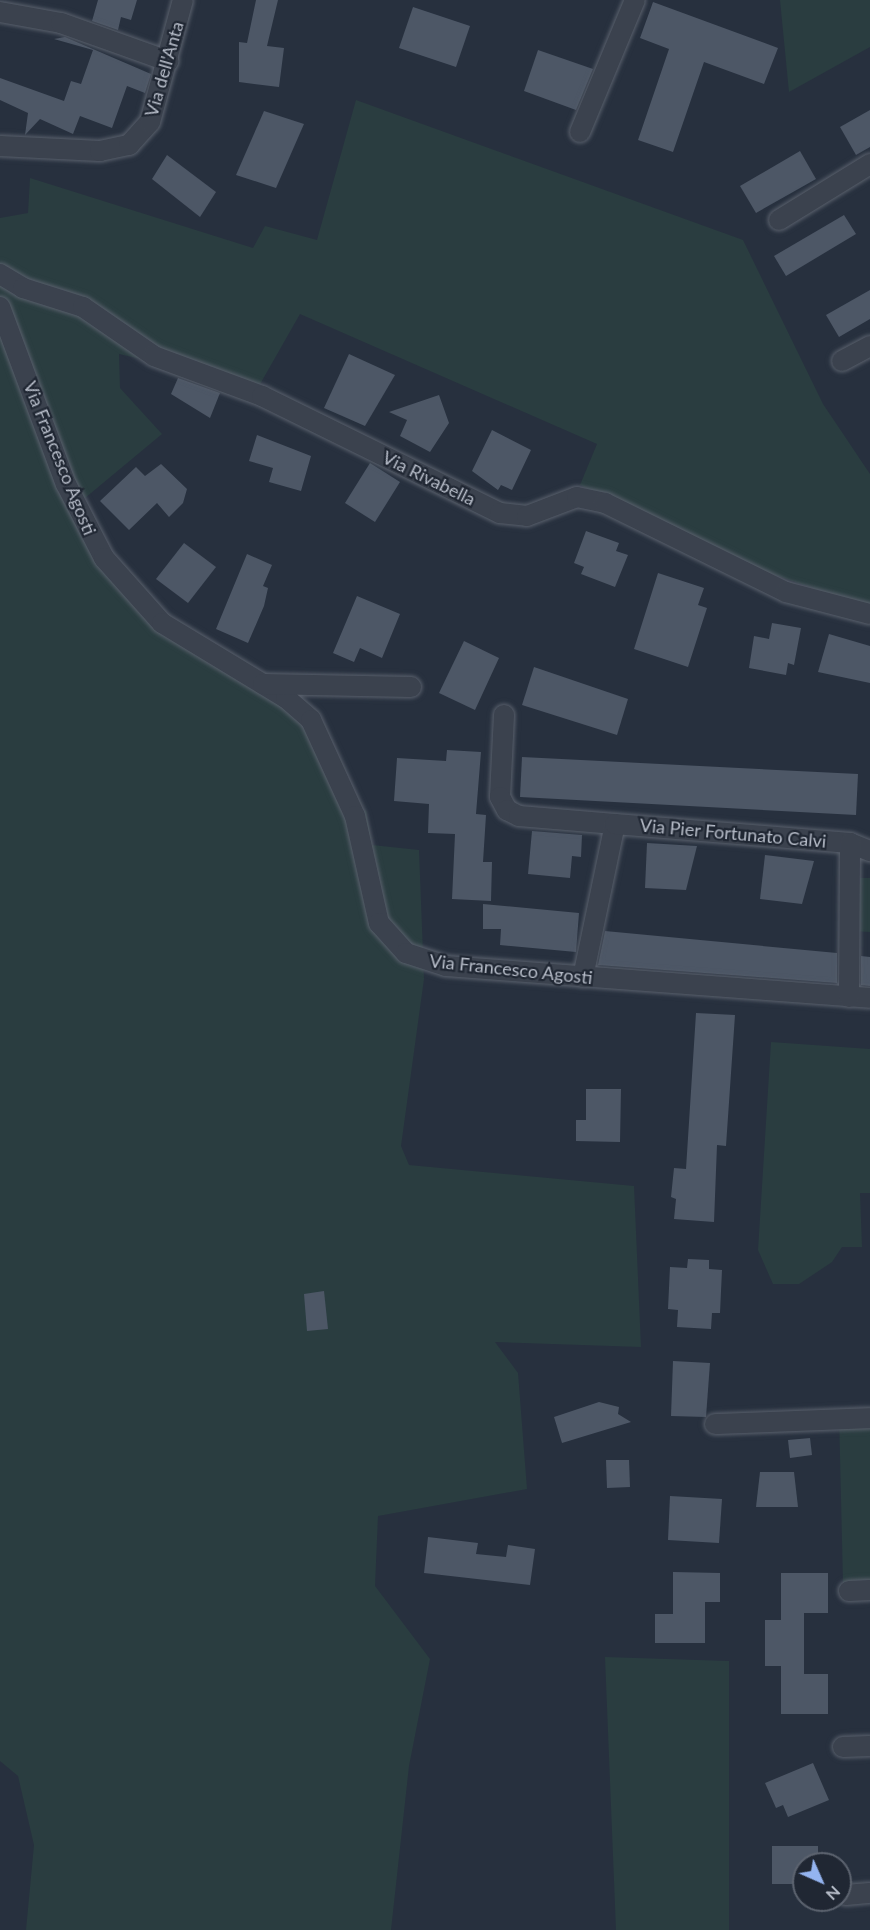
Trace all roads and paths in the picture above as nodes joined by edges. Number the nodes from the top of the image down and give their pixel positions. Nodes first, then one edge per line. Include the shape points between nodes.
1 (183, 0) edge
2 (635, 0) edge
3 (0, 12) edge
4 (168, 61) junction
5 (580, 132) dead end
6 (0, 146) edge
7 (870, 164) edge
8 (780, 220) dead end
9 (0, 274) edge
10 (0, 307) edge
11 (870, 346) edge
12 (842, 362) dead end
13 (870, 614) edge
14 (263, 684) junction
15 (411, 687) dead end
16 (504, 715) dead end
17 (615, 824) junction
18 (850, 843) junction
19 (870, 851) edge
20 (584, 977) junction
21 (849, 997) junction
22 (870, 998) edge
23 (870, 1418) edge
24 (716, 1424) dead end
25 (870, 1590) edge
26 (849, 1591) dead end
27 (843, 1746) dead end
28 (870, 1746) edge
29 (870, 1893) edge
30 (852, 1894) edge

1 - 4 street, Via dell'Anta
2 - 5 street
3 - 4 street via 61,23
4 - 6 street, Via dell'Anta via 150,122 129,145 115,150
7 - 8 street
9 - 13 street, Via Rivabella via 23,288 82,307 154,356 262,396 500,513 527,516 577,497 605,503 786,592
10 - 14 street, Via Francesco Agosti via 82,515 104,558 162,623
11 - 12 street
14 - 15 street
14 - 20 street, Via Francesco Agosti via 311,720 355,816 373,908 395,944 419,959 446,966
16 - 17 street, Via Pier Fortunato Calvi via 500,797 507,810 519,816
17 - 18 street, Via Pier Fortunato Calvi
17 - 20 street, Via Pier Fortunato Calvi
18 - 19 street, Via Pier Fortunato Calvi
18 - 21 street, Via Pier Fortunato Calvi
20 - 21 street, Via Francesco Agosti
21 - 22 street, Via Francesco Agosti
23 - 24 street
25 - 26 street
27 - 28 street
29 - 30 street

